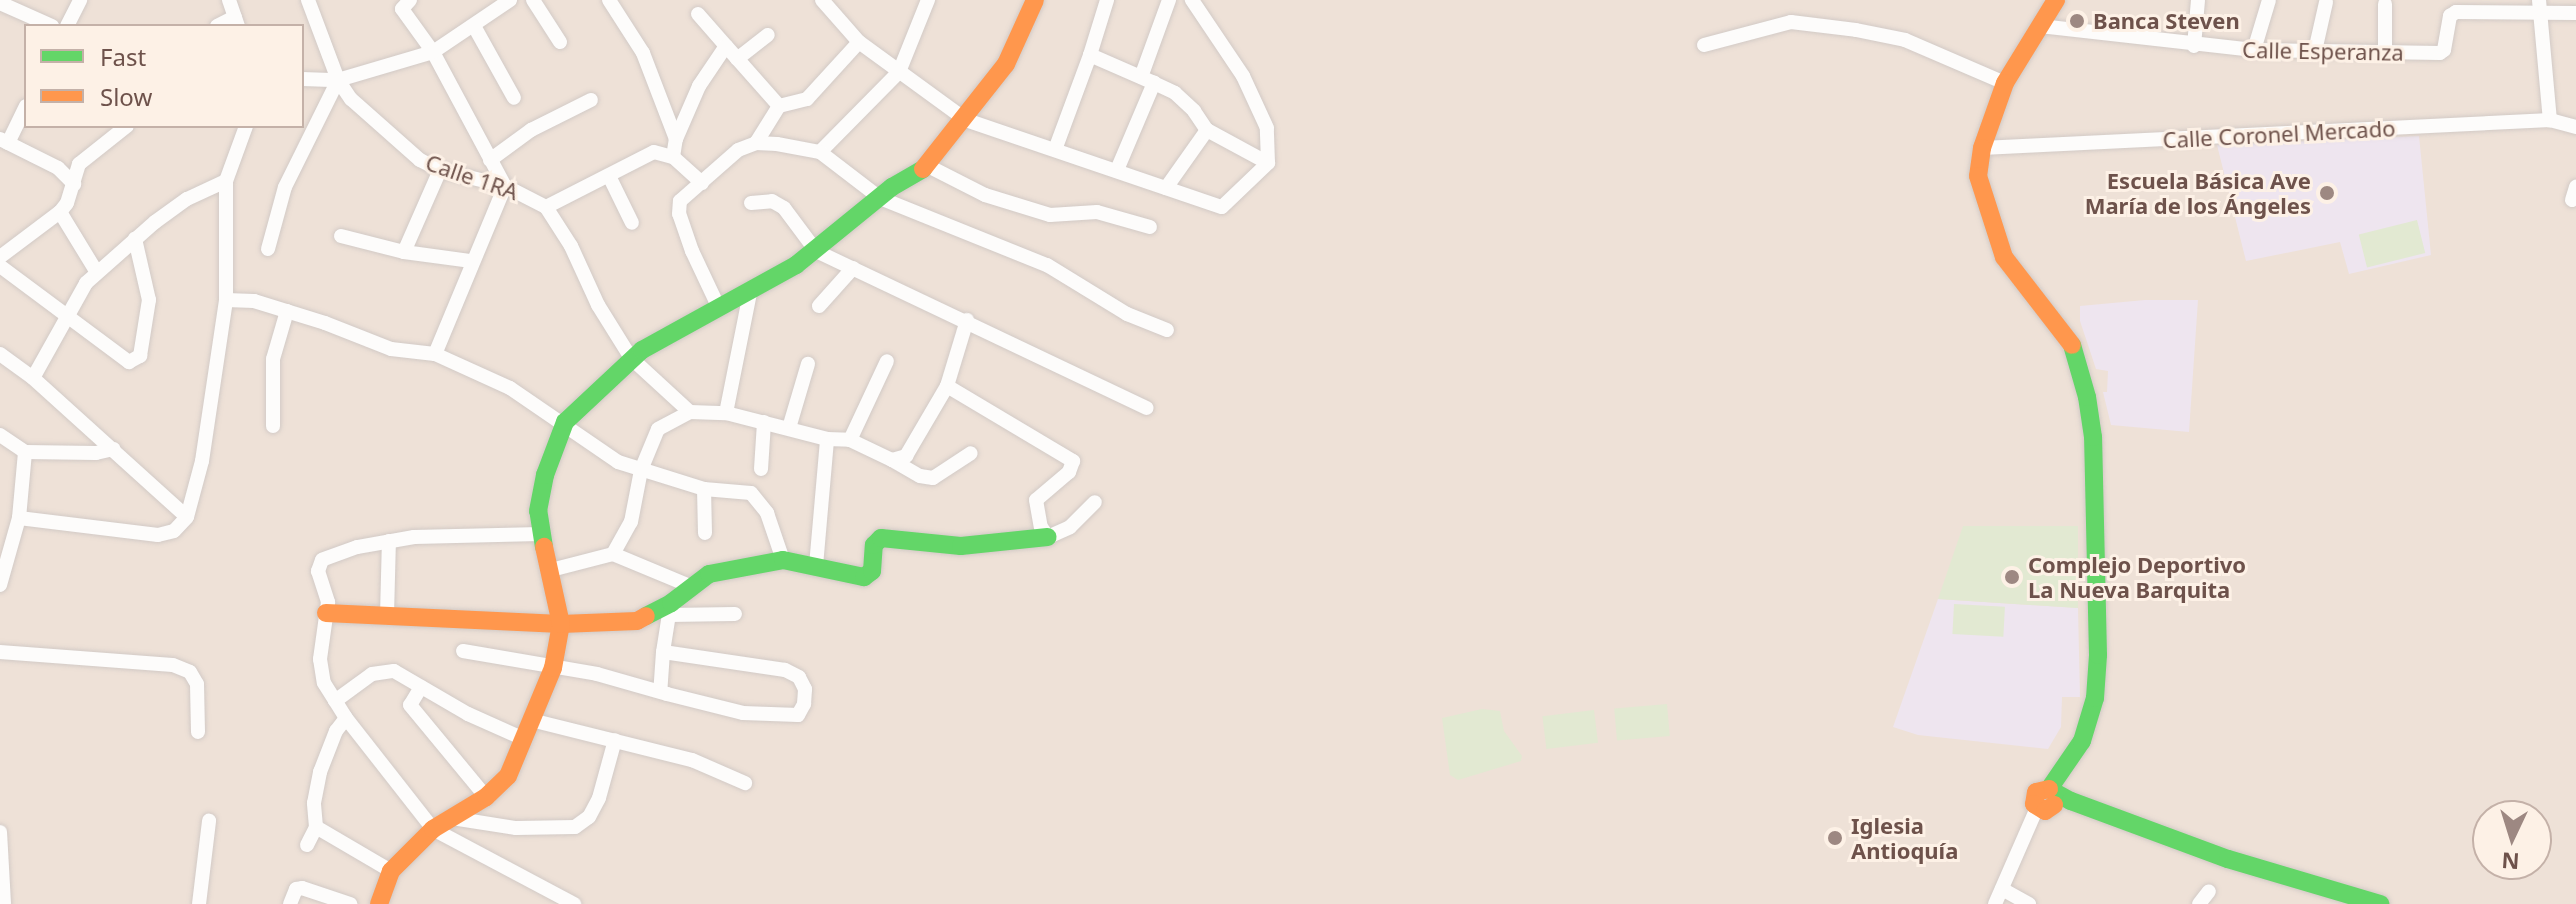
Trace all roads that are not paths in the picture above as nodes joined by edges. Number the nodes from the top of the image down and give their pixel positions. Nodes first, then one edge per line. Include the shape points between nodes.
1 (80, 0) edge
2 (229, 0) edge
3 (308, 0) edge
4 (410, 0) edge
5 (510, 0) edge
6 (533, 0) edge
7 (609, 0) edge
8 (822, 0) edge
9 (1035, 0) edge
10 (1107, 0) edge
11 (1169, 0) edge
12 (1192, 0) edge
13 (2056, 0) edge
14 (2198, 0) edge
15 (2269, 0) edge
16 (922, 2) edge
17 (2326, 2) dead end
18 (0, 3) edge
19 (2385, 4) dead end
20 (2540, 6) edge
21 (2576, 13) edge
22 (698, 14) dead end
23 (236, 21) edge
24 (47, 24) edge
25 (68, 24) edge
26 (474, 26) junction
27 (2040, 26) junction
28 (768, 35) dead end
29 (560, 42) dead end
30 (859, 42) junction
31 (1704, 45) dead end
32 (726, 46) junction
33 (2194, 46) junction
34 (2254, 50) junction
35 (2315, 51) junction
36 (433, 52) junction
37 (2385, 53) junction
38 (1090, 55) junction
39 (737, 59) junction
40 (899, 72) junction
41 (304, 79) edge
42 (338, 80) junction
43 (1148, 80) junction
44 (2005, 83) junction
45 (514, 98) dead end
46 (591, 100) dead end
47 (779, 106) junction
48 (24, 109) edge
49 (966, 120) junction
50 (2550, 120) junction
51 (2576, 127) edge
52 (124, 128) edge
53 (245, 128) edge
54 (1207, 130) junction
55 (676, 139) junction
56 (4, 141) edge
57 (756, 143) junction
58 (1056, 147) junction
59 (1982, 148) junction
60 (820, 152) junction
61 (673, 157) junction
62 (490, 160) junction
63 (1268, 163) junction
64 (928, 166) junction
65 (440, 170) junction
66 (1117, 170) junction
67 (609, 176) junction
68 (226, 181) junction
69 (702, 183) junction
70 (74, 184) junction
71 (505, 186) junction
72 (1166, 188) junction
73 (880, 198) junction
74 (751, 203) dead end
75 (546, 207) junction
76 (60, 212) junction
77 (632, 223) dead end
78 (1150, 227) dead end
79 (341, 236) dead end
80 (135, 239) junction
81 (268, 249) dead end
82 (816, 251) junction
83 (404, 252) junction
84 (0, 257) edge
85 (471, 261) junction
86 (0, 266) edge
87 (853, 268) junction
88 (96, 271) junction
89 (750, 293) junction
90 (226, 300) junction
91 (718, 306) junction
92 (819, 306) dead end
93 (287, 311) junction
94 (65, 316) junction
95 (967, 320) junction
96 (1167, 330) dead end
97 (0, 354) edge
98 (435, 354) junction
99 (631, 358) junction
100 (887, 361) dead end
101 (808, 364) dead end
102 (33, 378) junction
103 (947, 386) junction
104 (1147, 408) dead end
105 (690, 412) junction
106 (726, 413) junction
107 (565, 422) junction
108 (764, 422) junction
109 (273, 426) dead end
110 (789, 428) junction
111 (0, 435) edge
112 (827, 439) junction
113 (850, 440) junction
114 (114, 449) junction
115 (25, 452) junction
116 (971, 453) dead end
117 (892, 460) junction
118 (761, 469) dead end
119 (641, 470) junction
120 (704, 489) junction
121 (1095, 502) dead end
122 (187, 517) junction
123 (19, 518) junction
124 (705, 533) dead end
125 (540, 534) junction
126 (1048, 537) junction
127 (389, 541) junction
128 (613, 554) junction
129 (5, 560) edge
130 (783, 560) junction
131 (816, 566) junction
132 (551, 570) junction
133 (0, 585) edge
134 (690, 586) junction
135 (670, 609) junction
136 (326, 613) junction
137 (735, 614) dead end
138 (387, 615) junction
139 (561, 624) junction
140 (463, 651) dead end
141 (0, 652) edge
142 (663, 652) junction
143 (553, 668) junction
144 (421, 687) junction
145 (660, 691) junction
146 (335, 701) junction
147 (346, 718) junction
148 (531, 720) junction
149 (198, 732) dead end
150 (524, 739) junction
151 (615, 740) junction
152 (745, 783) dead end
153 (486, 797) junction
154 (2049, 799) junction
155 (452, 818) junction
156 (209, 821) dead end
157 (316, 827) junction
158 (433, 829) junction
159 (0, 832) edge
160 (307, 845) dead end
161 (391, 871) junction
162 (2002, 889) junction
163 (2209, 891) dead end
164 (3, 897) edge
165 (199, 904) edge
166 (290, 904) edge
167 (350, 904) edge
168 (379, 904) edge
169 (574, 904) edge
170 (1995, 904) edge
171 (2029, 904) edge
172 (2199, 904) edge
173 (2334, 904) edge
174 (2380, 904) edge

1 - 25 street
2 - 23 street
3 - 42 street, Calle 1RA
4 - 36 street via 402,9
5 - 26 street
6 - 29 street
7 - 55 street via 643,53
8 - 30 street
9 - 49 street via 1006,64
10 - 38 street
11 - 43 street
12 - 63 street via 1255,102 1267,128
13 - 27 street
14 - 33 street
15 - 34 street
16 - 40 street
17 - 35 street
18 - 24 street
19 - 37 street
20 - 21 street, Calle Esperanza
20 - 37 street, Calle Esperanza via 2456,12 2450,16 2442,52
20 - 50 street
22 - 32 street
26 - 36 street
26 - 45 street
27 - 33 street, Calle Esperanza
27 - 44 street
28 - 39 street
30 - 40 street
30 - 47 street via 807,99
31 - 44 street via 1791,22 1856,30 1905,40
32 - 39 street
32 - 55 street via 699,86
33 - 34 street, Calle Esperanza
34 - 35 street, Calle Esperanza
35 - 37 street, Calle Esperanza
36 - 42 street
36 - 62 street
38 - 43 street
38 - 58 street
39 - 47 street
40 - 49 street
40 - 60 street
41 - 42 street
42 - 65 street, Calle 1RA via 377,124
42 - 81 street via 285,187
43 - 54 street via 1175,93
43 - 66 street
44 - 59 street
46 - 62 street via 531,130
47 - 57 street
48 - 56 street
49 - 58 street
49 - 64 street
50 - 51 street, Calle Coronel Mercado
50 - 59 street, Calle Coronel Mercado
52 - 70 street via 81,162
53 - 68 street
54 - 63 street
54 - 72 street
55 - 61 street
56 - 70 street via 58,168
57 - 60 street
57 - 69 street via 738,150
58 - 66 street
59 - 154 street via 1978,176 2004,257 2070,338 2093,437 2095,698 2082,741
60 - 73 street
61 - 67 street via 654,152
61 - 69 street
62 - 71 street
63 - 72 street via 1222,207
64 - 73 street
64 - 78 street via 985,195 1050,215 1097,212
65 - 71 street, Calle 1RA
65 - 83 street
66 - 72 street
67 - 75 street
67 - 77 street
68 - 80 street via 187,199
68 - 90 street
69 - 91 street via 678,206
70 - 76 street
71 - 75 street, Calle 1RA
71 - 85 street
73 - 82 street
73 - 96 street via 1047,265 1127,314
74 - 82 street via 772,201 784,208
75 - 99 street, Calle 1RA
76 - 84 street
76 - 88 street
79 - 83 street
80 - 88 street
80 - 94 street via 149,300 140,356 123,361
82 - 87 street
82 - 89 street
83 - 85 street
85 - 98 street
86 - 94 street
87 - 92 street
87 - 95 street
88 - 94 street
89 - 91 street
89 - 106 street
90 - 93 street
90 - 122 street via 202,461
91 - 99 street
93 - 98 street via 391,349
93 - 109 street via 273,359
94 - 102 street
95 - 103 street
95 - 104 street
97 - 102 street
98 - 107 street via 510,388
99 - 105 street, Calle 1RA
99 - 107 street
100 - 113 street
101 - 110 street
102 - 114 street
103 - 117 street via 906,456
103 - 126 street via 1073,461 1069,472 1036,500
105 - 106 street
105 - 119 street via 659,428
106 - 108 street
107 - 119 street via 613,459
107 - 125 street via 545,475
108 - 110 street
108 - 118 street
110 - 112 street
111 - 115 street
112 - 113 street
112 - 131 street
113 - 117 street
114 - 115 street
114 - 122 street
115 - 123 street
116 - 117 street via 933,478
119 - 120 street
119 - 128 street via 631,522
120 - 124 street
120 - 130 street via 755,496 767,513
121 - 126 street via 1070,527
122 - 123 street via 178,529 158,535
123 - 129 street
125 - 127 street
125 - 132 street
126 - 131 street via 961,546 881,538 874,545 872,571 864,577
127 - 136 street via 322,560 318,571 328,602
127 - 138 street
128 - 132 street
128 - 134 street
129 - 133 street
130 - 131 street
130 - 134 street via 709,574
132 - 139 street
134 - 135 street
135 - 137 street
135 - 139 street via 637,621
135 - 142 street
136 - 138 street
136 - 146 street via 320,659 324,683
138 - 139 street
139 - 143 street
140 - 143 street
141 - 149 street via 173,665 190,672 197,684
142 - 145 street
142 - 145 street via 785,670 799,677 804,704 798,715 743,713
143 - 145 street
143 - 148 street
144 - 146 street via 382,670
144 - 150 street
144 - 153 street via 410,700 412,708
146 - 147 street
147 - 157 street via 320,772
147 - 158 street
148 - 150 street
148 - 151 street
150 - 153 street via 508,776
151 - 152 street via 692,760
151 - 155 street via 599,798 589,817 575,827 516,828
153 - 155 street
154 - 162 street
154 - 173 street via 2225,871
154 - 174 street
155 - 158 street
156 - 165 street
157 - 160 street
157 - 161 street
158 - 161 street
158 - 169 street
159 - 164 street
161 - 168 street
162 - 170 street
162 - 171 street
163 - 172 street
166 - 167 street via 296,889 302,888

